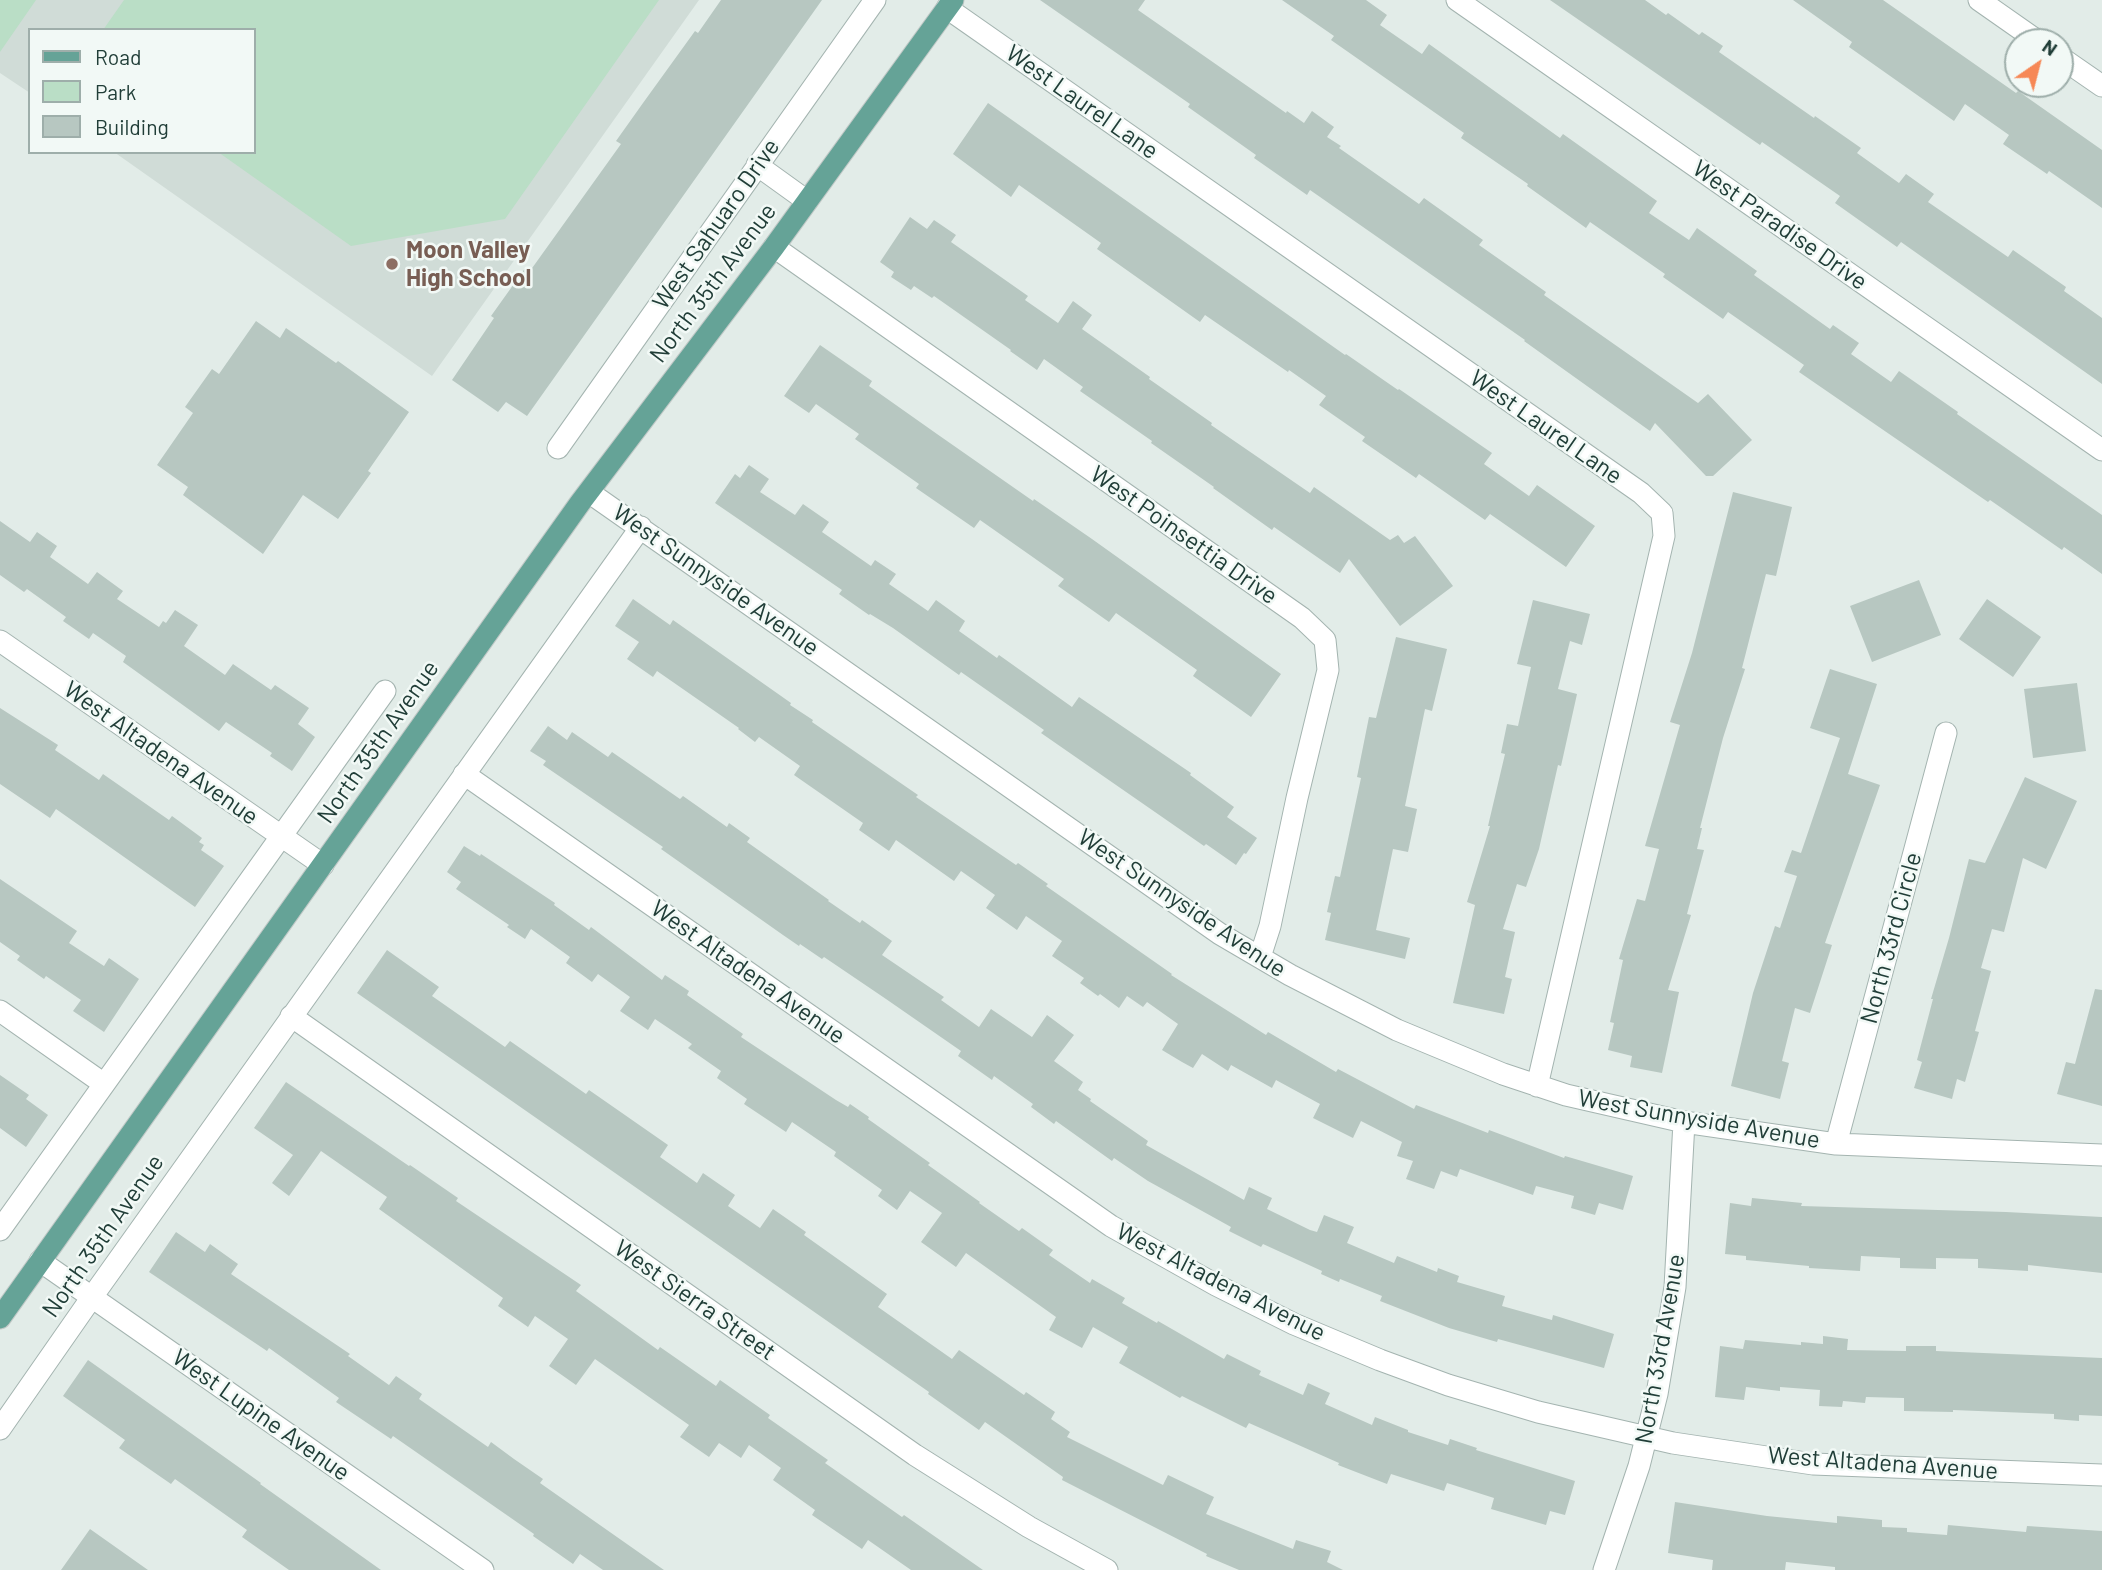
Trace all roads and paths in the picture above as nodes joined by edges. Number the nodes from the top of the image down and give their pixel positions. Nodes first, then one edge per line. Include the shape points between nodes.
1 (875, 0) edge
2 (1457, 0) edge
3 (1979, 0) edge
4 (950, 4) edge
5 (2019, 28) edge
6 (2074, 67) edge
7 (2102, 86) edge
8 (757, 165) junction
9 (807, 201) junction
10 (774, 247) junction
11 (558, 448) dead end
12 (2102, 450) edge
13 (590, 493) junction
14 (641, 527) junction
15 (0, 641) edge
16 (385, 691) dead end
17 (1946, 733) dead end
18 (464, 774) junction
19 (281, 836) junction
20 (323, 865) junction
21 (1260, 957) junction
22 (0, 1011) edge
23 (291, 1016) junction
24 (104, 1084) junction
25 (1537, 1086) junction
26 (1684, 1122) junction
27 (1836, 1144) junction
28 (2102, 1155) edge
29 (0, 1230) edge
30 (40, 1261) junction
31 (92, 1297) junction
32 (0, 1318) edge
33 (0, 1429) edge
34 (1646, 1437) junction
35 (2102, 1475) edge
36 (483, 1570) edge
37 (1107, 1570) edge
38 (1604, 1570) edge

1 - 8 street, West Sahuaro Drive
2 - 12 street, West Paradise Drive
3 - 5 street
4 - 9 main road, North 35th Avenue
4 - 25 street, West Laurel Lane via 1630,485 1661,513 1664,536
6 - 7 street
8 - 9 street, North 35th Avenue
8 - 11 street, West Sahuaro Drive
9 - 10 main road, North 35th Avenue
10 - 13 main road, North 35th Avenue
10 - 21 street, West Poinsettia Drive via 1301,618 1325,640 1328,670
13 - 14 street, West Sunnyside Avenue
13 - 20 main road, North 35th Avenue
14 - 18 street, North 35th Avenue
14 - 21 street, West Sunnyside Avenue via 1220,934
15 - 19 street, West Altadena Avenue
16 - 19 street, North 35th Avenue
17 - 27 street, North 33rd Circle
18 - 23 street, North 35th Avenue
18 - 34 street, West Altadena Avenue via 1101,1219 1204,1278 1294,1324 1448,1385
19 - 20 street, West Altadena Avenue
19 - 24 street, North 35th Avenue
20 - 30 main road, North 35th Avenue
21 - 25 street, West Sunnyside Avenue via 1381,1023
22 - 24 street
23 - 31 street, North 35th Avenue
23 - 37 street, West Sierra Street via 915,1455
24 - 29 street, North 35th Avenue
25 - 26 street, West Sunnyside Avenue
26 - 27 street, West Sunnyside Avenue
26 - 34 street, North 33rd Avenue via 1675,1287
27 - 28 street, West Sunnyside Avenue
30 - 31 street, West Lupine Avenue
30 - 32 main road, North 35th Avenue
31 - 33 street, North 35th Avenue
31 - 36 street, West Lupine Avenue
34 - 35 street, West Altadena Avenue via 1813,1464
34 - 38 street, North 33rd Avenue

